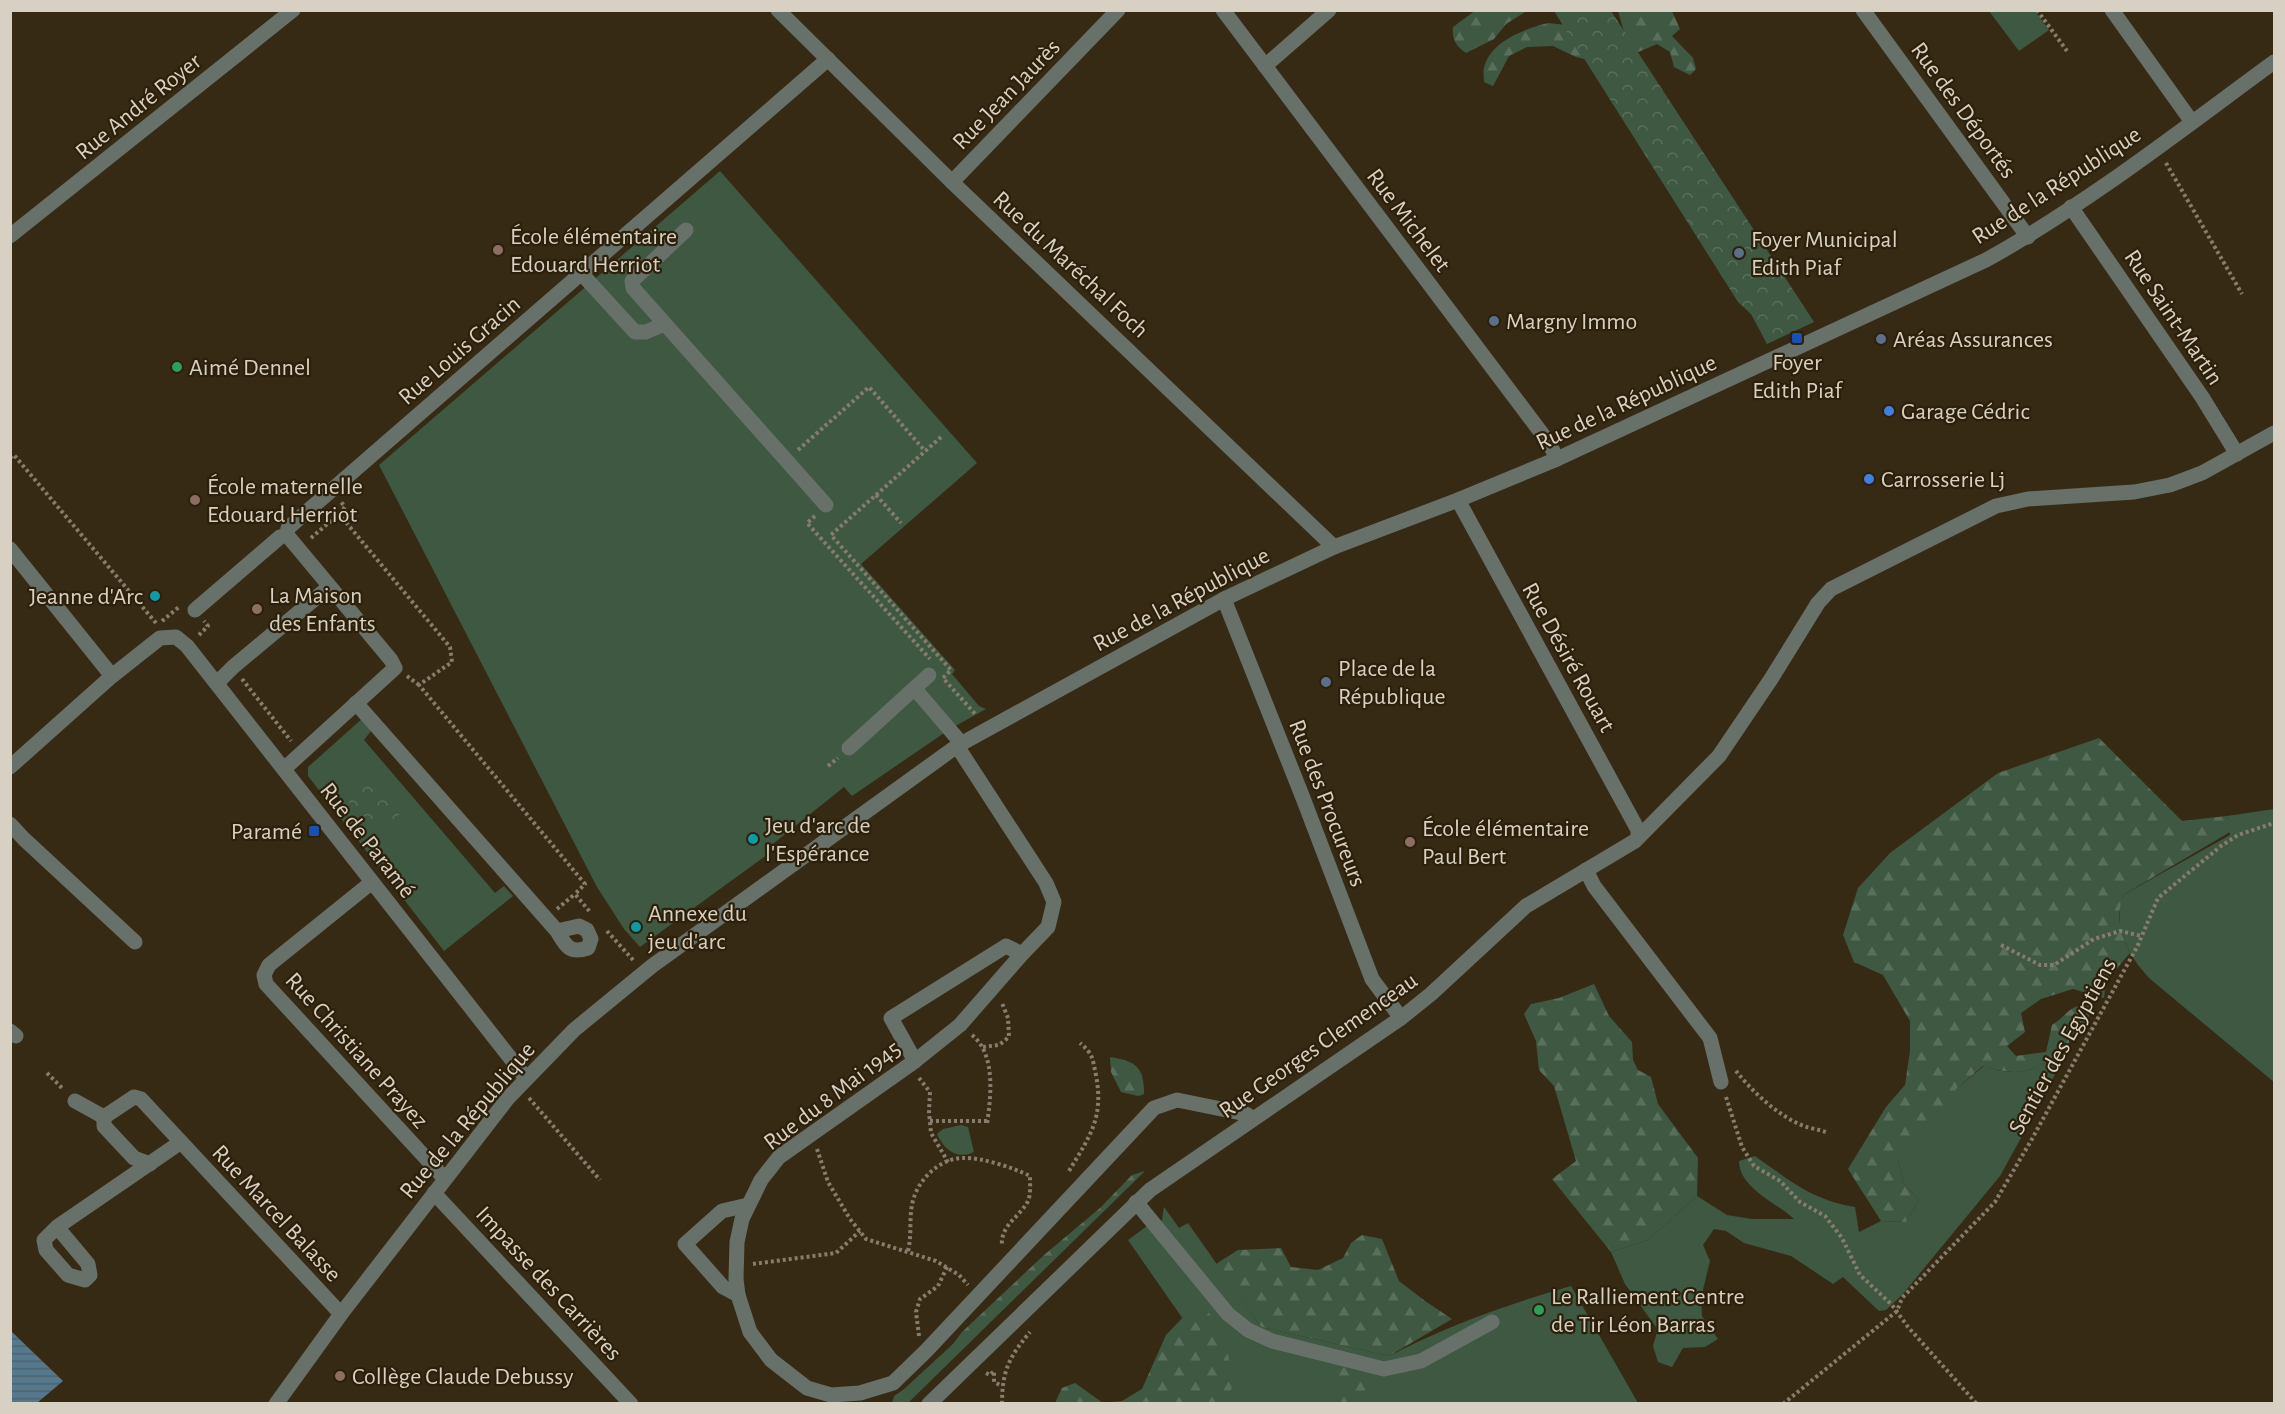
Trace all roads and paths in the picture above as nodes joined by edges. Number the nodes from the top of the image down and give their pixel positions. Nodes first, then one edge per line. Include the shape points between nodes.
1 (293, 10) edge
2 (778, 10) edge
3 (1118, 10) edge
4 (1223, 10) edge
5 (1329, 10) edge
6 (1863, 10) edge
7 (2037, 10) edge
8 (2112, 10) edge
9 (2067, 51) dead end
10 (828, 59) junction
11 (2274, 62) edge
12 (1265, 66) junction
13 (2192, 122) junction
14 (2157, 146) junction
15 (952, 182) junction
16 (2071, 207) junction
17 (686, 230) dead end
18 (11, 234) edge
19 (2028, 237) junction
20 (581, 273) junction
21 (2242, 294) dead end
22 (664, 324) junction
23 (2274, 433) edge
24 (941, 437) dead end
25 (925, 451) junction
26 (2237, 454) junction
27 (792, 456) dead end
28 (10, 458) edge
29 (1557, 459) junction
30 (876, 495) junction
31 (1458, 500) junction
32 (826, 505) joint
33 (345, 507) dead end
34 (841, 512) dead end
35 (339, 514) junction
36 (848, 520) junction
37 (901, 523) dead end
38 (287, 535) junction
39 (1335, 548) junction
40 (10, 549) edge
41 (298, 549) junction
42 (329, 587) junction
43 (1224, 599) junction
44 (195, 610) junction
45 (187, 646) junction
46 (233, 667) junction
47 (929, 675) joint
48 (112, 676) junction
49 (217, 683) junction
50 (915, 689) junction
51 (357, 703) junction
52 (976, 715) dead end
53 (959, 745) junction
54 (849, 747) dead end
55 (301, 753) junction
56 (10, 766) edge
57 (284, 769) junction
58 (2274, 823) edge
59 (10, 824) edge
60 (1638, 836) junction
61 (1586, 870) junction
62 (372, 882) junction
63 (597, 920) dead end
64 (605, 929) dead end
65 (557, 931) dead end
66 (2142, 936) junction
67 (135, 942) dead end
68 (2001, 945) dead end
69 (1022, 954) junction
70 (644, 973) junction
71 (996, 986) junction
72 (1401, 1018) junction
73 (960, 1025) junction
74 (1080, 1043) dead end
75 (982, 1047) junction
76 (915, 1061) junction
77 (1732, 1065) dead end
78 (47, 1073) dead end
79 (522, 1082) junction
80 (1721, 1082) joint
81 (930, 1092) dead end
82 (75, 1101) joint
83 (104, 1117) junction
84 (1252, 1118) junction
85 (930, 1121) junction
86 (1826, 1132) dead end
87 (812, 1134) junction
88 (181, 1142) junction
89 (948, 1162) junction
90 (150, 1164) junction
91 (445, 1179) junction
92 (600, 1180) dead end
93 (1064, 1182) dead end
94 (434, 1193) junction
95 (1136, 1202) junction
96 (748, 1205) junction
97 (57, 1227) dead end
98 (860, 1231) junction
99 (908, 1251) junction
100 (735, 1263) junction
101 (1007, 1264) junction
102 (947, 1267) junction
103 (738, 1295) junction
104 (978, 1295) junction
105 (1897, 1311) junction
106 (341, 1314) junction
107 (1492, 1322) dead end
108 (926, 1351) junction
109 (977, 1356) junction
110 (1002, 1386) dead end
111 (276, 1404) edge
112 (631, 1404) edge
113 (929, 1404) edge
114 (1783, 1404) edge
115 (1977, 1404) edge

1 - 18 street, Rue André Royer
2 - 10 street, Rue du Maréchal Foch
3 - 15 street, Rue Jean Jaurès
4 - 12 street, Rue Michelet
5 - 12 street
6 - 19 street, Rue des Déportés
7 - 9 path
8 - 13 street
10 - 15 street, Rue du Maréchal Foch
10 - 20 street, Rue Louis Gracin
11 - 13 street, Rue de la République
12 - 29 street, Rue Michelet via 1549,443
13 - 14 street, Rue de la République
14 - 16 street, Rue de la République
14 - 21 path
15 - 39 street, Rue du Maréchal Foch
16 - 19 street, Rue de la République
16 - 26 street, Rue Saint-Martin
17 - 22 street via 632,281 633,288
19 - 29 street, Rue de la République via 1912,296
20 - 22 street via 634,332 646,332
20 - 38 street, Rue Louis Gracin via 288,528
22 - 32 street
23 - 26 street, Rue Georges Clemenceau
24 - 25 path
25 - 27 path via 869,387
25 - 30 path
26 - 60 street, Rue Georges Clemenceau via 2202,473 2134,492 2028,498 1996,506 1831,590 1818,603 1719,756
28 - 44 path via 14,455 157,624 181,606
29 - 31 street, Rue de la République
30 - 36 path
30 - 37 path
31 - 39 street, Rue de la République
31 - 60 street, Rue Désiré Rouart
32 - 47 path via 807,523 938,668
33 - 35 path
34 - 36 path
35 - 41 path
35 - 63 path via 450,648 452,662 418,685 585,884 575,894
36 - 52 path via 831,535 951,670 943,678
38 - 41 street
38 - 44 street, Rue Louis Gracin
39 - 43 street, Rue de la République
40 - 48 street
41 - 42 street
42 - 46 street
42 - 51 street via 392,660 394,668
43 - 53 street, Rue de la République
43 - 72 street, Rue des Procureurs via 1372,979
44 - 45 path via 208,626
45 - 48 street, Rue de Paramé via 170,636 160,638
45 - 49 street, Rue de Paramé
46 - 49 street
46 - 55 path
47 - 50 street
48 - 56 street
49 - 57 street, Rue de Paramé
50 - 53 street, Rue du 8 Mai 1945
50 - 54 street
51 - 55 street
51 - 65 street
53 - 69 street, Rue du 8 Mai 1945 via 1052,895 1048,927
53 - 70 street, Rue de la République
55 - 57 street
57 - 62 street, Rue de Paramé
58 - 66 path, Sentier des Egyptiens via 2238,835 2157,898
59 - 67 street
60 - 61 street, Rue Georges Clemenceau
61 - 72 street, Rue Georges Clemenceau via 1526,906
61 - 80 street via 1594,886 1710,1038
62 - 79 street, Rue de Paramé
62 - 91 street, Rue Christiane Prayez via 269,965 264,975 266,984
64 - 70 path
66 - 68 path via 2120,931 2094,939 2054,965 2040,965
66 - 105 path, Sentier des Egyptiens via 1995,1202 1902,1298
69 - 71 street, Rue du 8 Mai 1945
69 - 76 street via 1006,946 891,1018
70 - 79 street, Rue de la République via 574,1030
71 - 73 street, Rue du 8 Mai 1945
71 - 75 path via 1008,1018 1009,1037 999,1045
72 - 84 street, Rue Georges Clemenceau
73 - 75 path
73 - 76 street, Rue du 8 Mai 1945
74 - 93 path via 1091,1053 1100,1097 1093,1130
75 - 85 path via 987,1054 990,1080 987,1122
76 - 87 street, Rue du 8 Mai 1945
77 - 86 path via 1749,1087 1784,1116
78 - 82 path
79 - 91 street, Rue de la République
79 - 92 path
80 - 105 path via 1742,1148 1754,1166 1825,1216 1842,1238 1860,1275
81 - 85 path
82 - 83 street
83 - 88 street, Rue Marcel Balasse via 134,1097 141,1099
83 - 90 street via 104,1126 134,1158
84 - 95 street, Rue Georges Clemenceau
84 - 101 street, Rue du 8 Mai 1945 via 1178,1100 1155,1107
85 - 89 path via 931,1133
87 - 96 street, Rue du 8 Mai 1945 via 779,1157 761,1179
87 - 98 path via 828,1182
88 - 90 street, Rue Marcel Balasse
88 - 106 street, Rue Marcel Balasse
89 - 99 path via 940,1164 921,1182 912,1203
89 - 101 path via 963,1158 1012,1167 1030,1176 1028,1201 1009,1222 1002,1239
90 - 97 street, Rue Marcel Balasse
91 - 94 street, Rue de la République
94 - 106 street, Rue de la République
94 - 112 street, Impasse des Carrières
95 - 107 street via 1228,1314 1248,1330 1272,1341 1384,1369 1421,1361
95 - 109 street, Rue Georges Clemenceau
96 - 100 street, Rue du 8 Mai 1945
96 - 103 street via 723,1211 685,1244 723,1287
98 - 99 path via 866,1239
98 - 100 path via 836,1253 756,1264
99 - 102 path
100 - 103 street, Rue du 8 Mai 1945
101 - 104 street, Rue du 8 Mai 1945
102 - 104 path
102 - 108 path via 938,1286 920,1299 916,1312 918,1335
103 - 108 street, Rue du 8 Mai 1945 via 750,1332 771,1360 807,1388 823,1393 860,1393 892,1383
104 - 108 street, Rue du 8 Mai 1945
105 - 114 path, Sentier des Egyptiens
105 - 115 path
106 - 111 street, Rue de la République
109 - 110 path via 986,1374 994,1371 994,1382
109 - 113 street, Rue Georges Clemenceau

